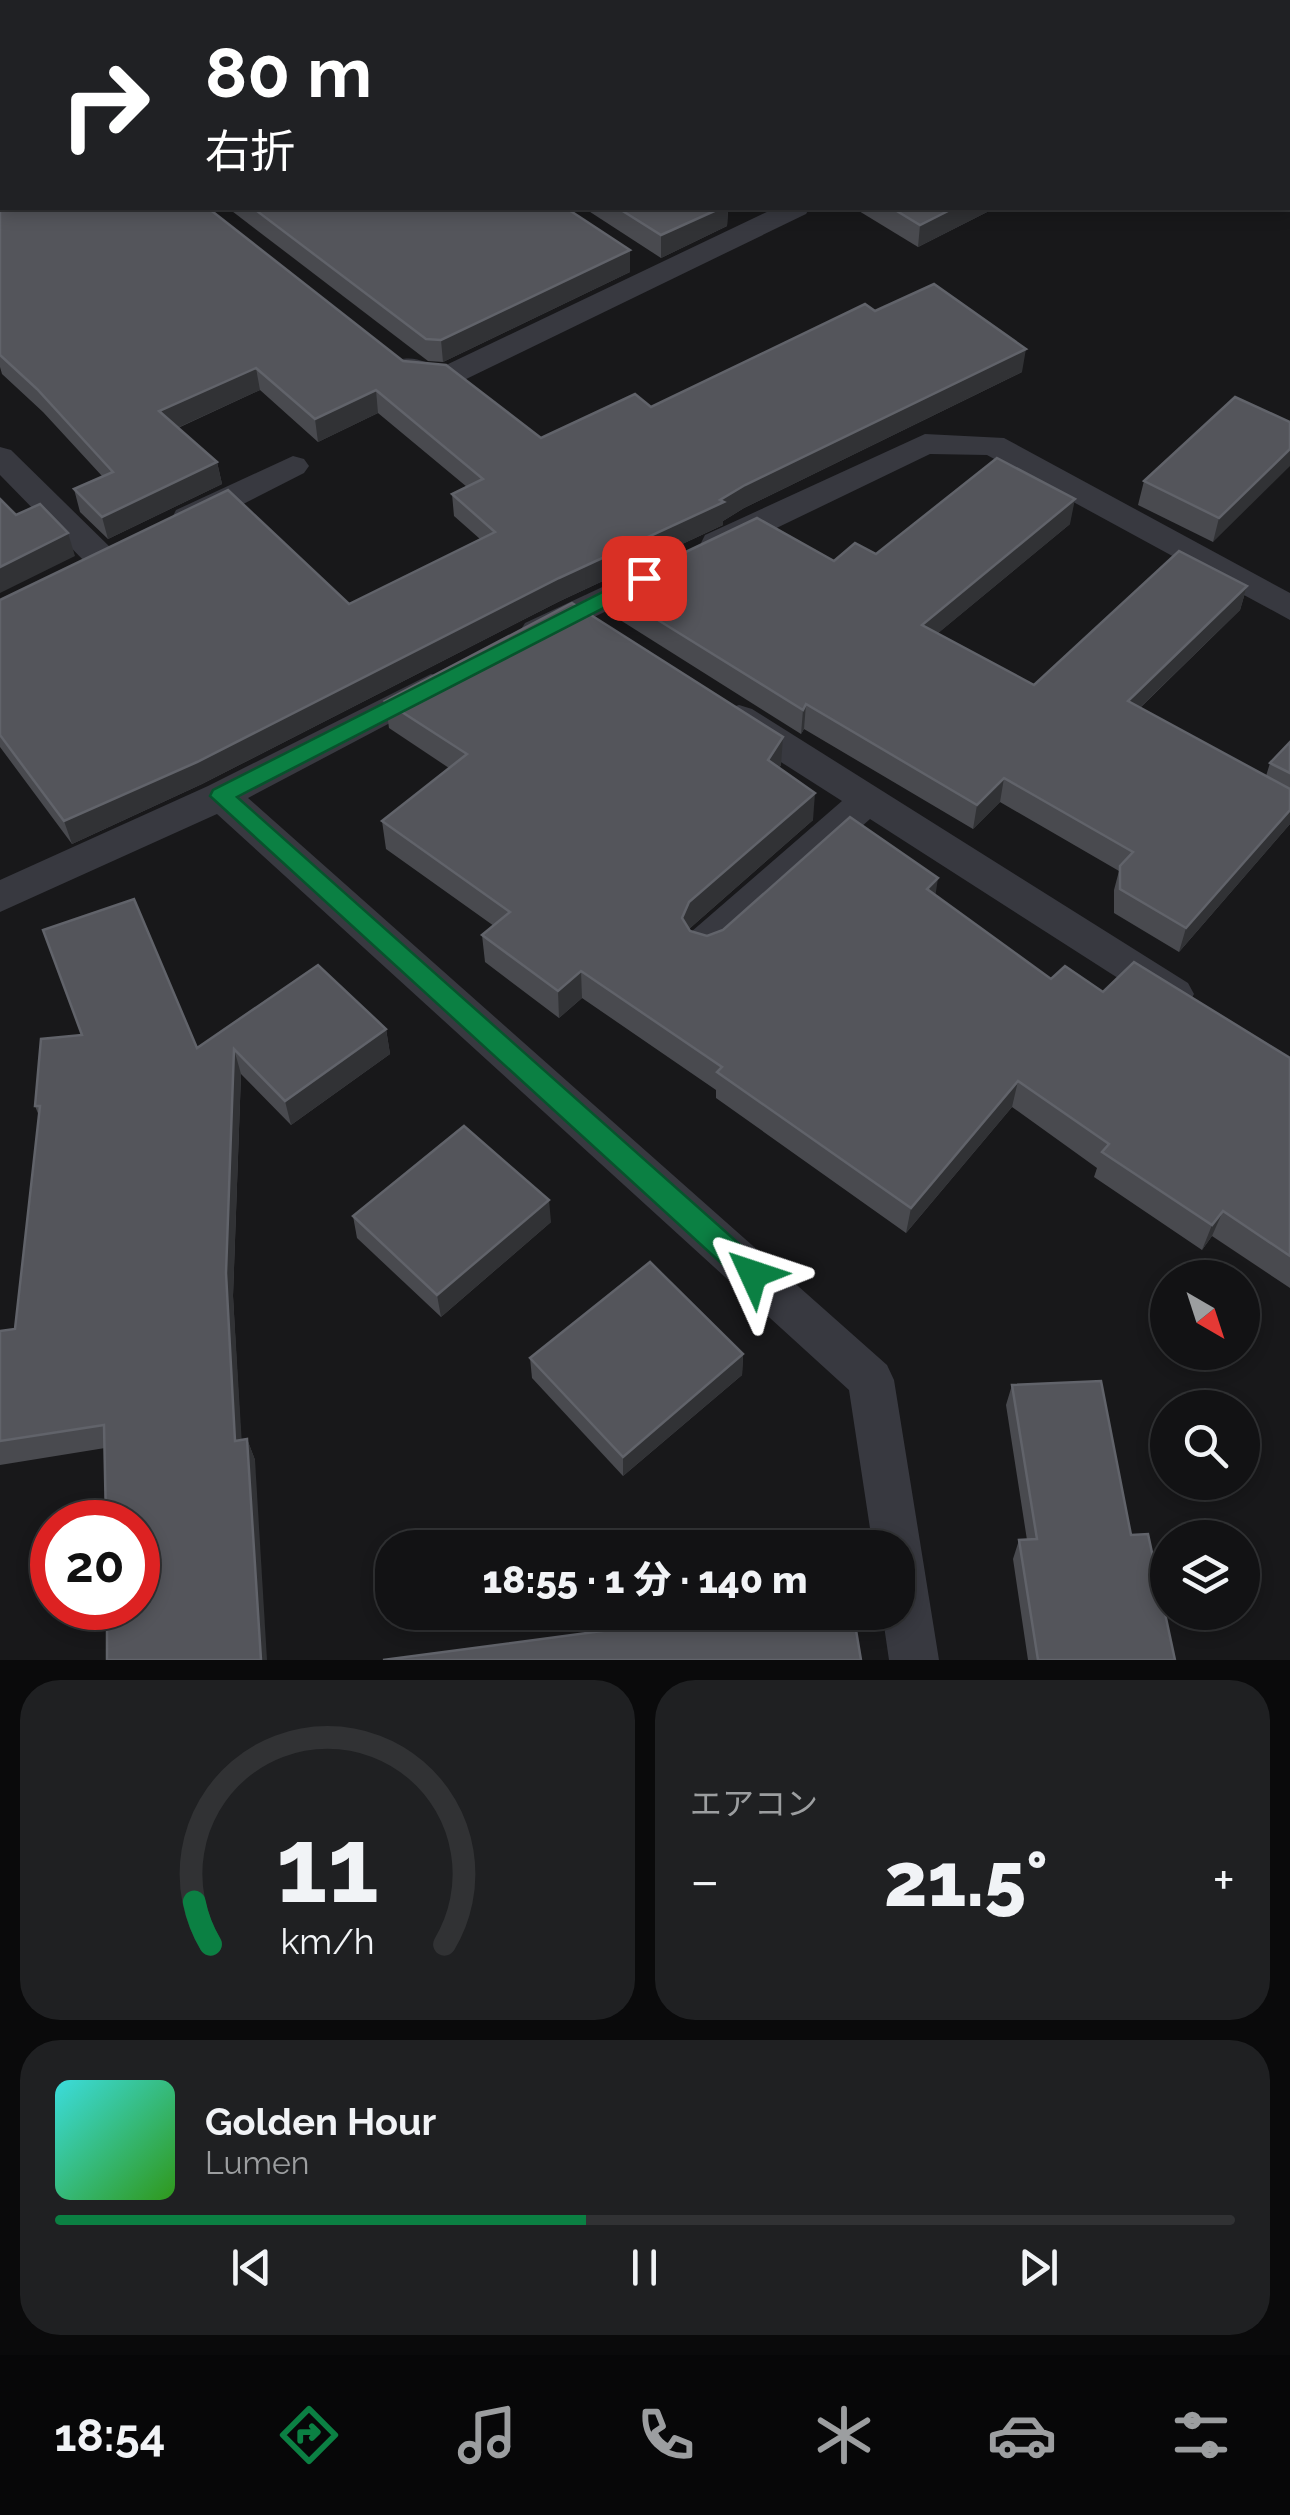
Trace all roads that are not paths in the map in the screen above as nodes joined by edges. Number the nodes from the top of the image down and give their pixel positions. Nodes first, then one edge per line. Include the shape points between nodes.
1 (792, 210) edge
2 (626, 252) edge
3 (660, 274) junction
4 (388, 350) edge
5 (0, 457) edge
6 (293, 466) dead end
7 (102, 560) junction
8 (68, 577) edge
9 (1287, 602) edge
10 (574, 612) junction
11 (607, 633) edge
12 (504, 648) edge
13 (468, 667) edge
14 (704, 696) edge
15 (221, 796) junction
16 (867, 800) junction
17 (0, 897) edge
18 (705, 943) edge
19 (1208, 1016) edge
20 (894, 1530) edge
21 (909, 1630) edge
22 (914, 1660) edge

1 - 3 lane
2 - 3 lane
3 - 4 lane via 449,376 419,374
5 - 7 lane
6 - 7 lane
7 - 8 lane
9 - 10 lane via 993,445 924,444
10 - 11 lane
10 - 12 lane
13 - 15 lane
14 - 16 lane
15 - 17 lane
15 - 20 lane via 871,1380
16 - 18 lane
16 - 19 lane
21 - 22 lane

